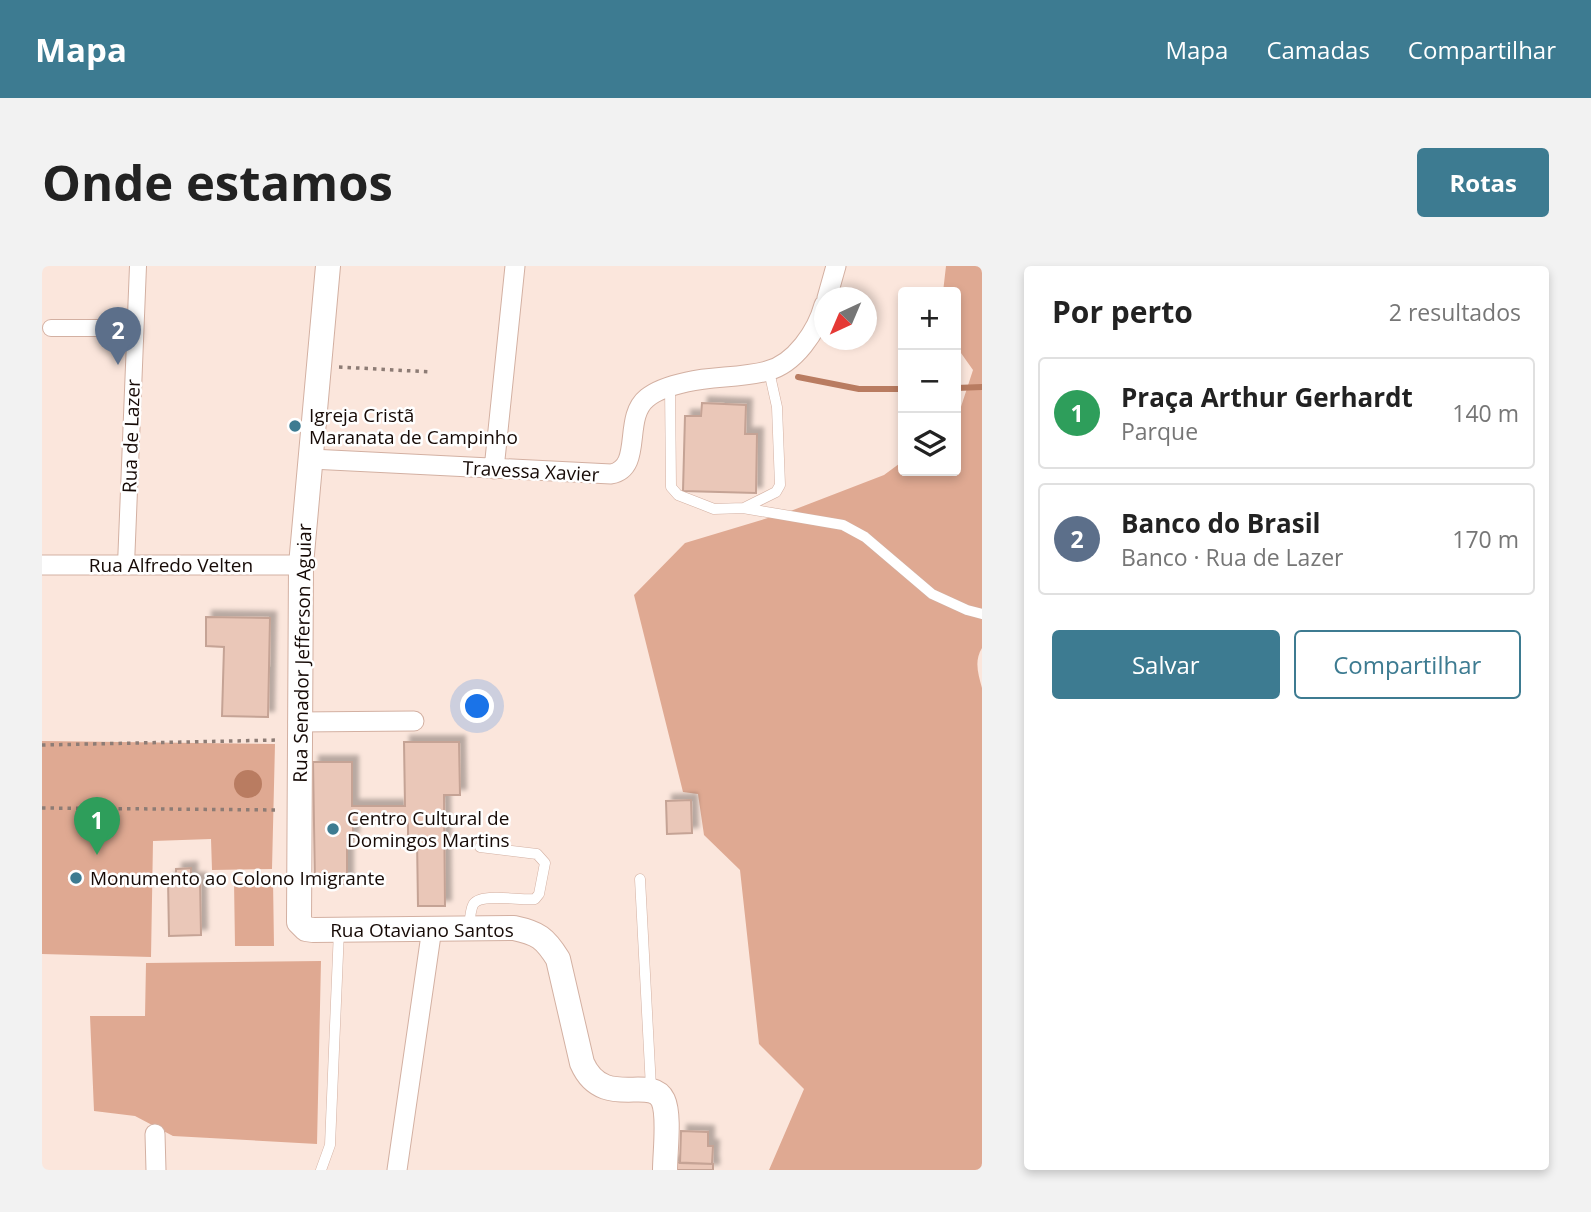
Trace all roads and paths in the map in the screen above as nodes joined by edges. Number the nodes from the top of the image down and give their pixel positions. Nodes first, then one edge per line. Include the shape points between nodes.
1 (138, 266) edge
2 (328, 266) edge
3 (515, 266) edge
4 (836, 266) edge
5 (830, 287) edge
6 (51, 328) dead end
7 (135, 328) junction
8 (814, 329) edge
9 (319, 366) junction
10 (769, 371) junction
11 (432, 372) dead end
12 (670, 386) junction
13 (311, 459) junction
14 (494, 469) junction
15 (743, 508) junction
16 (42, 565) edge
17 (126, 565) junction
18 (301, 565) junction
19 (982, 614) edge
20 (414, 721) dead end
21 (298, 731) junction
22 (42, 746) edge
23 (42, 808) edge
24 (299, 810) junction
25 (480, 846) dead end
26 (640, 879) dead end
27 (298, 916) joint
28 (432, 928) junction
29 (469, 928) junction
30 (339, 930) junction
31 (651, 1089) junction
32 (155, 1134) dead end
33 (156, 1170) edge
34 (321, 1170) edge
35 (397, 1170) edge
36 (665, 1170) edge

1 - 7 street, Rua de Lazer
2 - 9 street, Rua Senador Jefferson Aguiar
3 - 14 street
4 - 5 street
6 - 7 street
7 - 17 street, Rua de Lazer
8 - 10 street, Travessa Xavier via 800,351
9 - 11 path
9 - 13 street, Rua Senador Jefferson Aguiar
10 - 12 street, Travessa Xavier
10 - 15 lane via 777,407 780,485 776,492
12 - 14 street, Travessa Xavier via 653,393 638,408 630,458 621,473
12 - 15 lane via 671,486 678,495 714,509
13 - 14 street, Travessa Xavier
13 - 18 street, Rua Senador Jefferson Aguiar
15 - 19 lane via 843,525 865,537 932,594
16 - 17 street, Rua Alfredo Velten
17 - 18 street, Rua Alfredo Velten
18 - 21 street, Rua Senador Jefferson Aguiar
20 - 21 street
21 - 22 path
21 - 24 street, Rua Senador Jefferson Aguiar
23 - 24 path
24 - 27 street, Rua Senador Jefferson Aguiar
25 - 29 lane via 537,854 545,863 535,899 477,900
26 - 31 lane
27 - 30 street, Rua Otaviano Santos via 306,929
28 - 29 street, Rua Otaviano Santos
28 - 30 street, Rua Otaviano Santos
28 - 35 street
29 - 31 street, Rua Otaviano Santos via 536,932 558,959 588,1075 607,1088
30 - 34 lane via 330,1145
31 - 36 street via 663,1100
32 - 33 street

